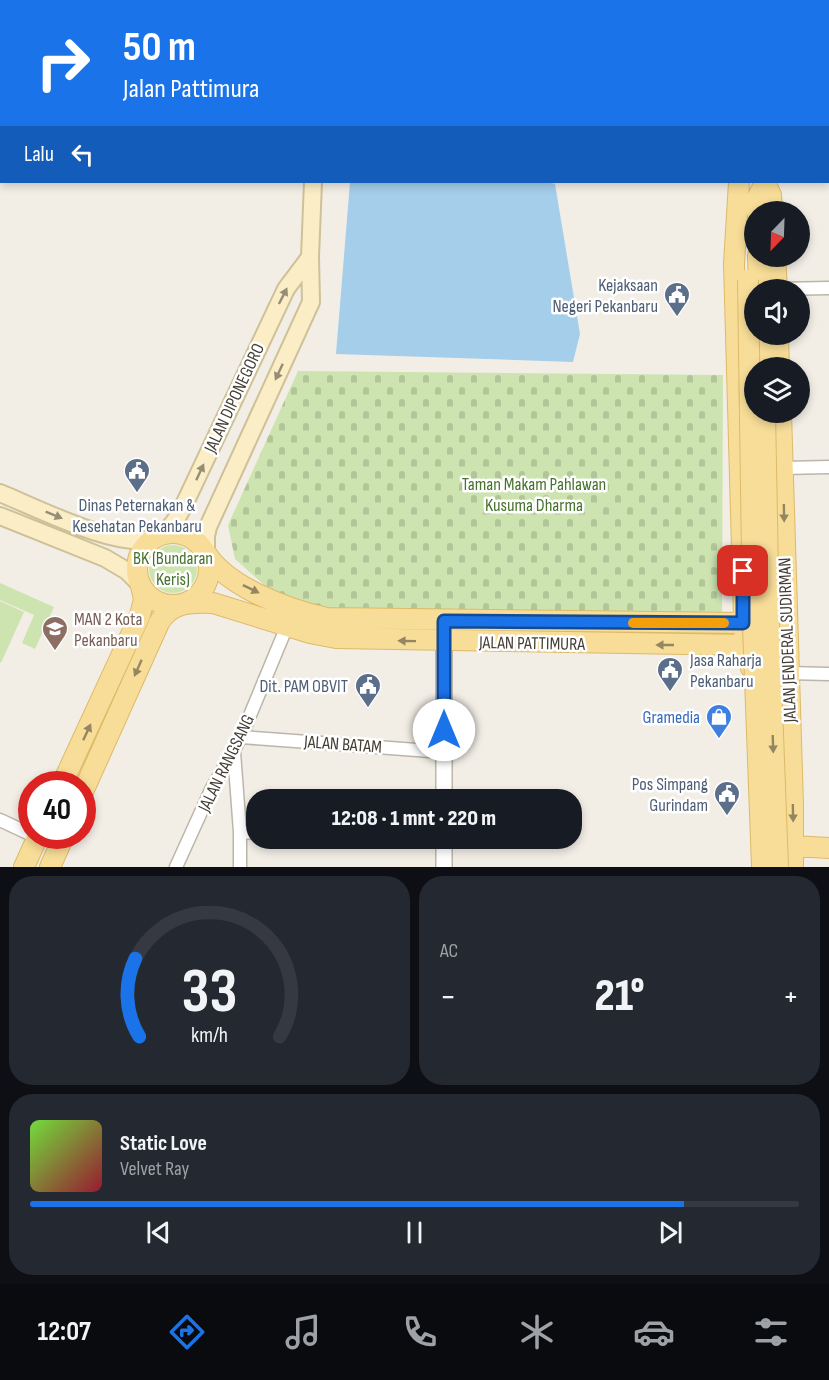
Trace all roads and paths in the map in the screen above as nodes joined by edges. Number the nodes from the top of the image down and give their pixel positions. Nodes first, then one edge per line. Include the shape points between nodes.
1 (314, 183) edge
2 (765, 183) edge
3 (765, 183) edge
4 (740, 186) edge
5 (757, 201) edge
6 (771, 201) edge
7 (310, 257) junction
8 (754, 279) edge
9 (810, 288) edge
10 (829, 288) edge
11 (755, 345) edge
12 (765, 423) edge
13 (781, 423) edge
14 (829, 467) edge
15 (783, 468) junction
16 (0, 493) edge
17 (0, 516) edge
18 (157, 537) junction
19 (784, 550) junction
20 (206, 553) junction
21 (141, 585) junction
22 (180, 604) junction
23 (444, 621) junction
24 (743, 623) junction
25 (287, 626) junction
26 (444, 641) junction
27 (744, 645) junction
28 (788, 673) junction
29 (829, 674) edge
30 (241, 737) junction
31 (234, 752) junction
32 (444, 752) junction
33 (68, 771) edge
34 (92, 771) edge
35 (444, 789) edge
36 (0, 820) edge
37 (18, 828) edge
38 (240, 832) junction
39 (246, 832) edge
40 (793, 846) junction
41 (829, 848) edge
42 (30, 849) edge
43 (59, 849) edge
44 (444, 849) edge
45 (767, 866) edge
46 (24, 867) edge
47 (51, 867) edge
48 (176, 867) edge
49 (240, 867) edge
50 (444, 867) edge
51 (793, 867) edge

1 - 7 main road, JALAN DIPONEGORO
2 - 5 main road
3 - 6 main road
4 - 8 main road
4 - 24 main road via 734,264
18 -> 7 main road, JALAN DIPONEGORO via 179,516 286,289
7 -> 20 main road, JALAN DIPONEGORO via 311,302 208,527
9 - 10 street
11 - 45 main road, bridge via 753,626
12 -> 45 main road, bridge
13 - 15 main road, JALAN JENDERAL SUDIRMAN
14 - 15 street
15 -> 19 main road, JALAN JENDERAL SUDIRMAN
16 -> 18 main road via 111,537
17 - 21 main road via 105,558 128,571
18 - 20 main road via 183,534 200,544
18 - 21 main road via 139,556
19 - 27 main road via 777,568 780,692 773,704 764,706 753,698 751,661
19 - 28 main road, JALAN JENDERAL SUDIRMAN
20 - 22 main road via 206,585 199,595
20 -> 23 main road, JALAN PATTIMURA via 231,579 315,616 339,620
21 - 22 main road via 158,601
33 -> 21 main road via 140,615 144,595
22 - 25 main road, JALAN PATTIMURA via 213,603
22 -> 34 main road via 164,614 159,623
23 - 24 main road, JALAN PATTIMURA
23 - 26 street
24 - 27 main road
26 -> 25 main road, JALAN PATTIMURA via 336,638
25 - 30 street, JALAN RANGSANG
27 -> 26 main road, JALAN PATTIMURA
26 - 32 street
27 - 45 main road via 751,843
28 - 29 street
28 -> 40 main road, JALAN JENDERAL SUDIRMAN
30 - 31 street, JALAN RANGSANG
30 - 32 street, JALAN BATAM
31 - 38 street
31 - 48 street, JALAN RANGSANG via 211,790
32 - 35 street
36 - 37 street
38 - 39 street
38 - 49 street
40 - 41 main road
40 - 45 main road
40 - 51 main road, JALAN JENDERAL SUDIRMAN
42 - 46 main road
43 - 47 main road
44 - 50 street

